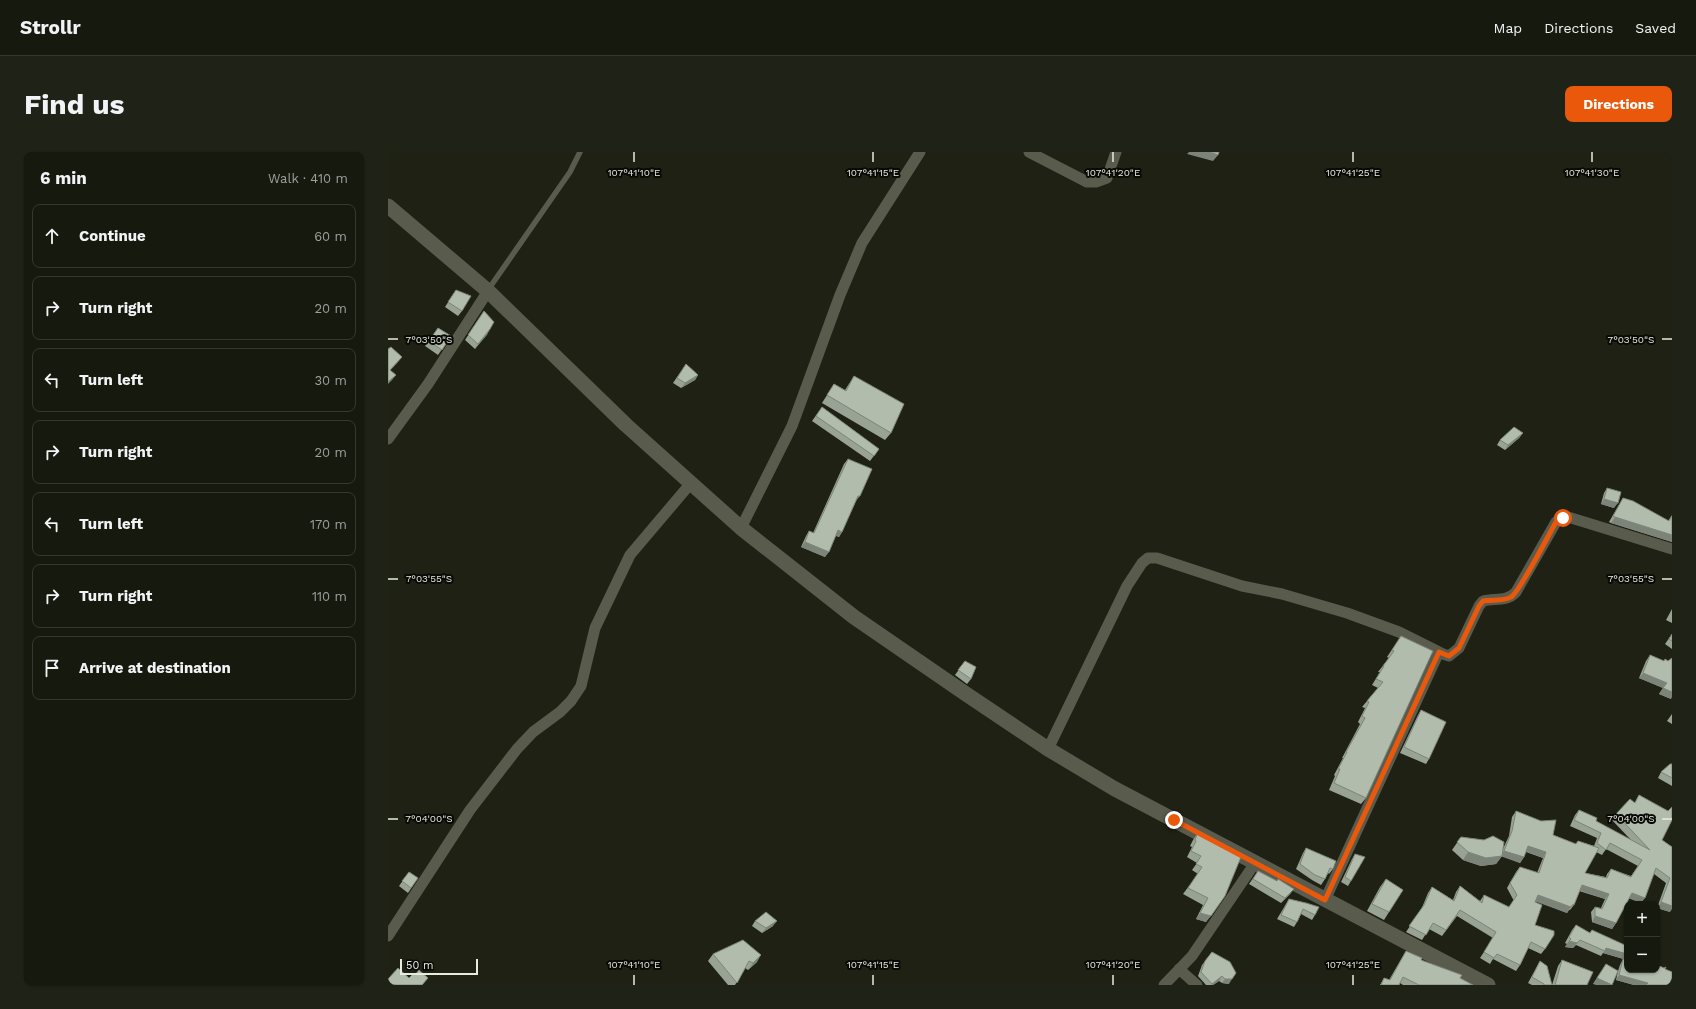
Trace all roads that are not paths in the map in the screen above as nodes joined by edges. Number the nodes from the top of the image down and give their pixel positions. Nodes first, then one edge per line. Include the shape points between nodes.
1 (580, 152) edge
2 (920, 152) edge
3 (1029, 152) edge
4 (1116, 152) edge
5 (388, 206) edge
6 (488, 290) junction
7 (388, 439) edge
8 (691, 483) junction
9 (741, 528) junction
10 (1672, 549) edge
11 (1439, 652) junction
12 (1048, 749) junction
13 (1255, 863) junction
14 (1325, 900) junction
15 (388, 936) edge
16 (1179, 970) junction
17 (1164, 985) edge
18 (1197, 985) edge
19 (1488, 985) edge

1 - 6 lane via 570,172
2 - 9 street via 862,243 837,302 792,426
3 - 4 street via 1087,182 1107,178
5 - 6 street
6 - 7 street via 428,384
6 - 8 street via 626,425
8 - 9 street
8 - 15 street via 630,555 595,628 581,686 571,701 517,749 475,804
9 - 12 street via 854,617
10 - 11 street via 1563,518 1556,522 1512,597 1483,601 1459,648 1449,656
11 - 12 street via 1399,632 1347,613 1282,594 1242,586 1157,558 1148,558 1126,586
11 - 14 street
12 - 13 street via 1115,789
13 - 14 street
13 - 16 street via 1192,956
14 - 19 street
16 - 17 street
16 - 18 street

